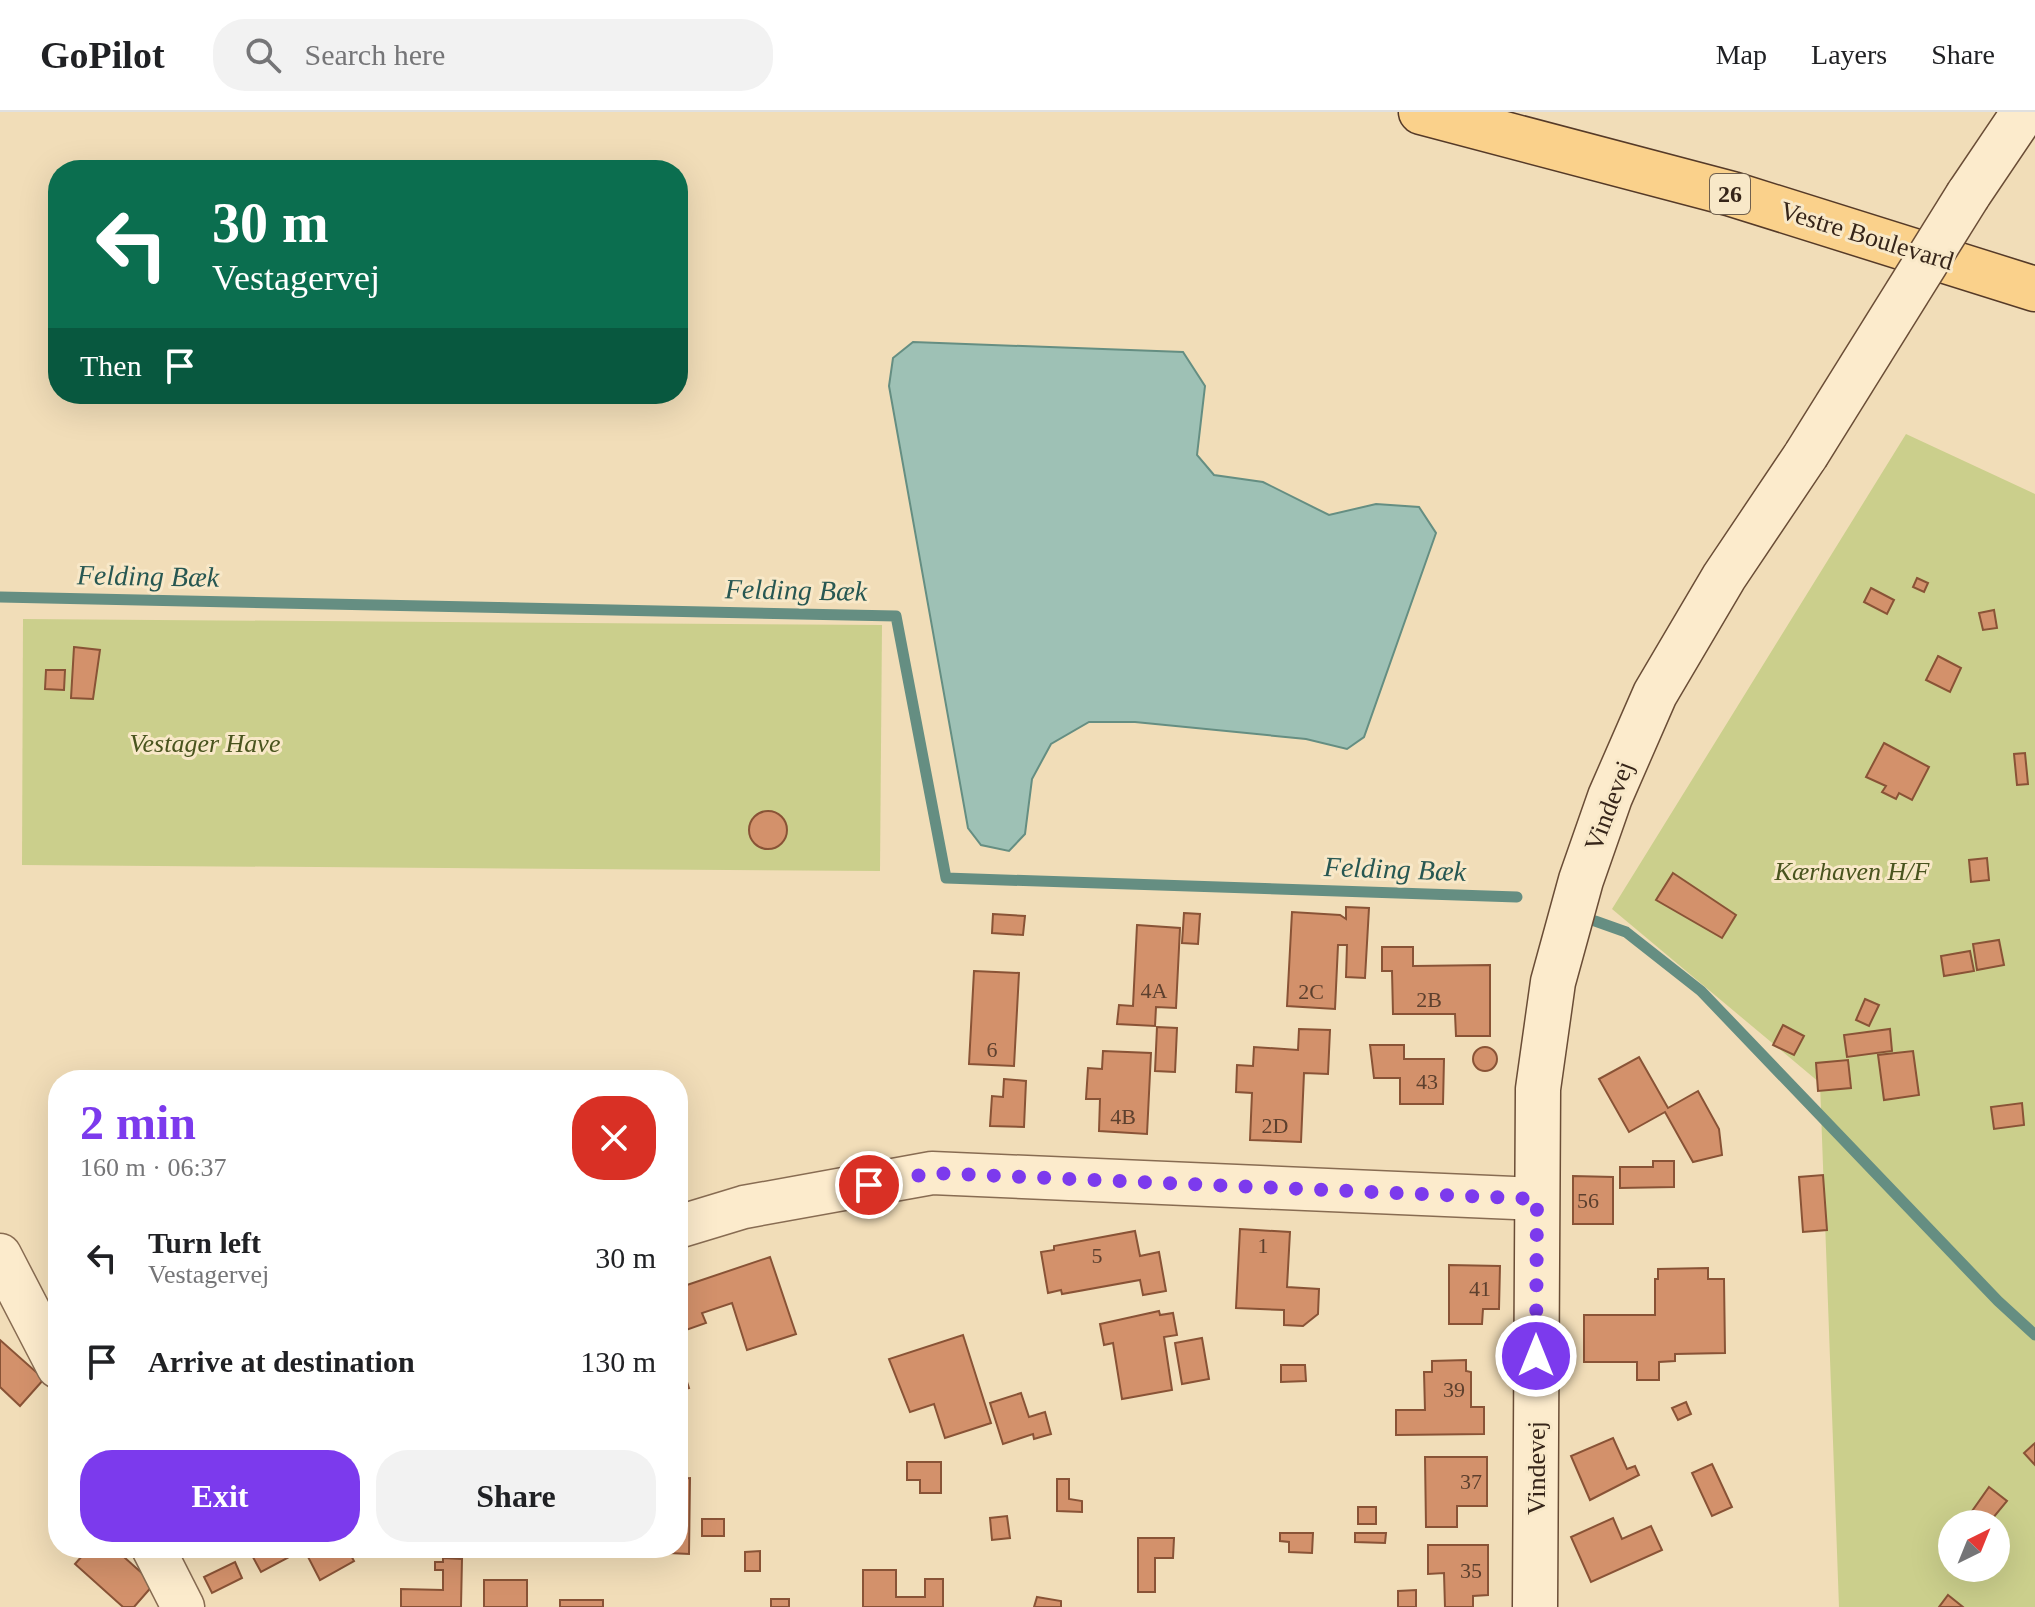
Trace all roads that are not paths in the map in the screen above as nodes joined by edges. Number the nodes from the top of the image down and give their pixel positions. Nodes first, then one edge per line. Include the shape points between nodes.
1 (1421, 112) edge
2 (2024, 112) edge
3 (2035, 289) edge
4 (1537, 1199) junction
5 (688, 1224) edge
6 (0, 1255) edge
7 (48, 1348) edge
8 (158, 1558) edge
9 (183, 1607) edge
10 (1535, 1607) edge

1 - 3 main road, Vestre Boulevard / 26 via 1732,194
2 - 4 street, Vindevej, bridge via 1724,577 1655,694 1610,797 1553,982 1538,1089
4 - 5 street via 932,1173 744,1207
4 - 10 street, Vindevej
6 - 7 street
8 - 9 street

